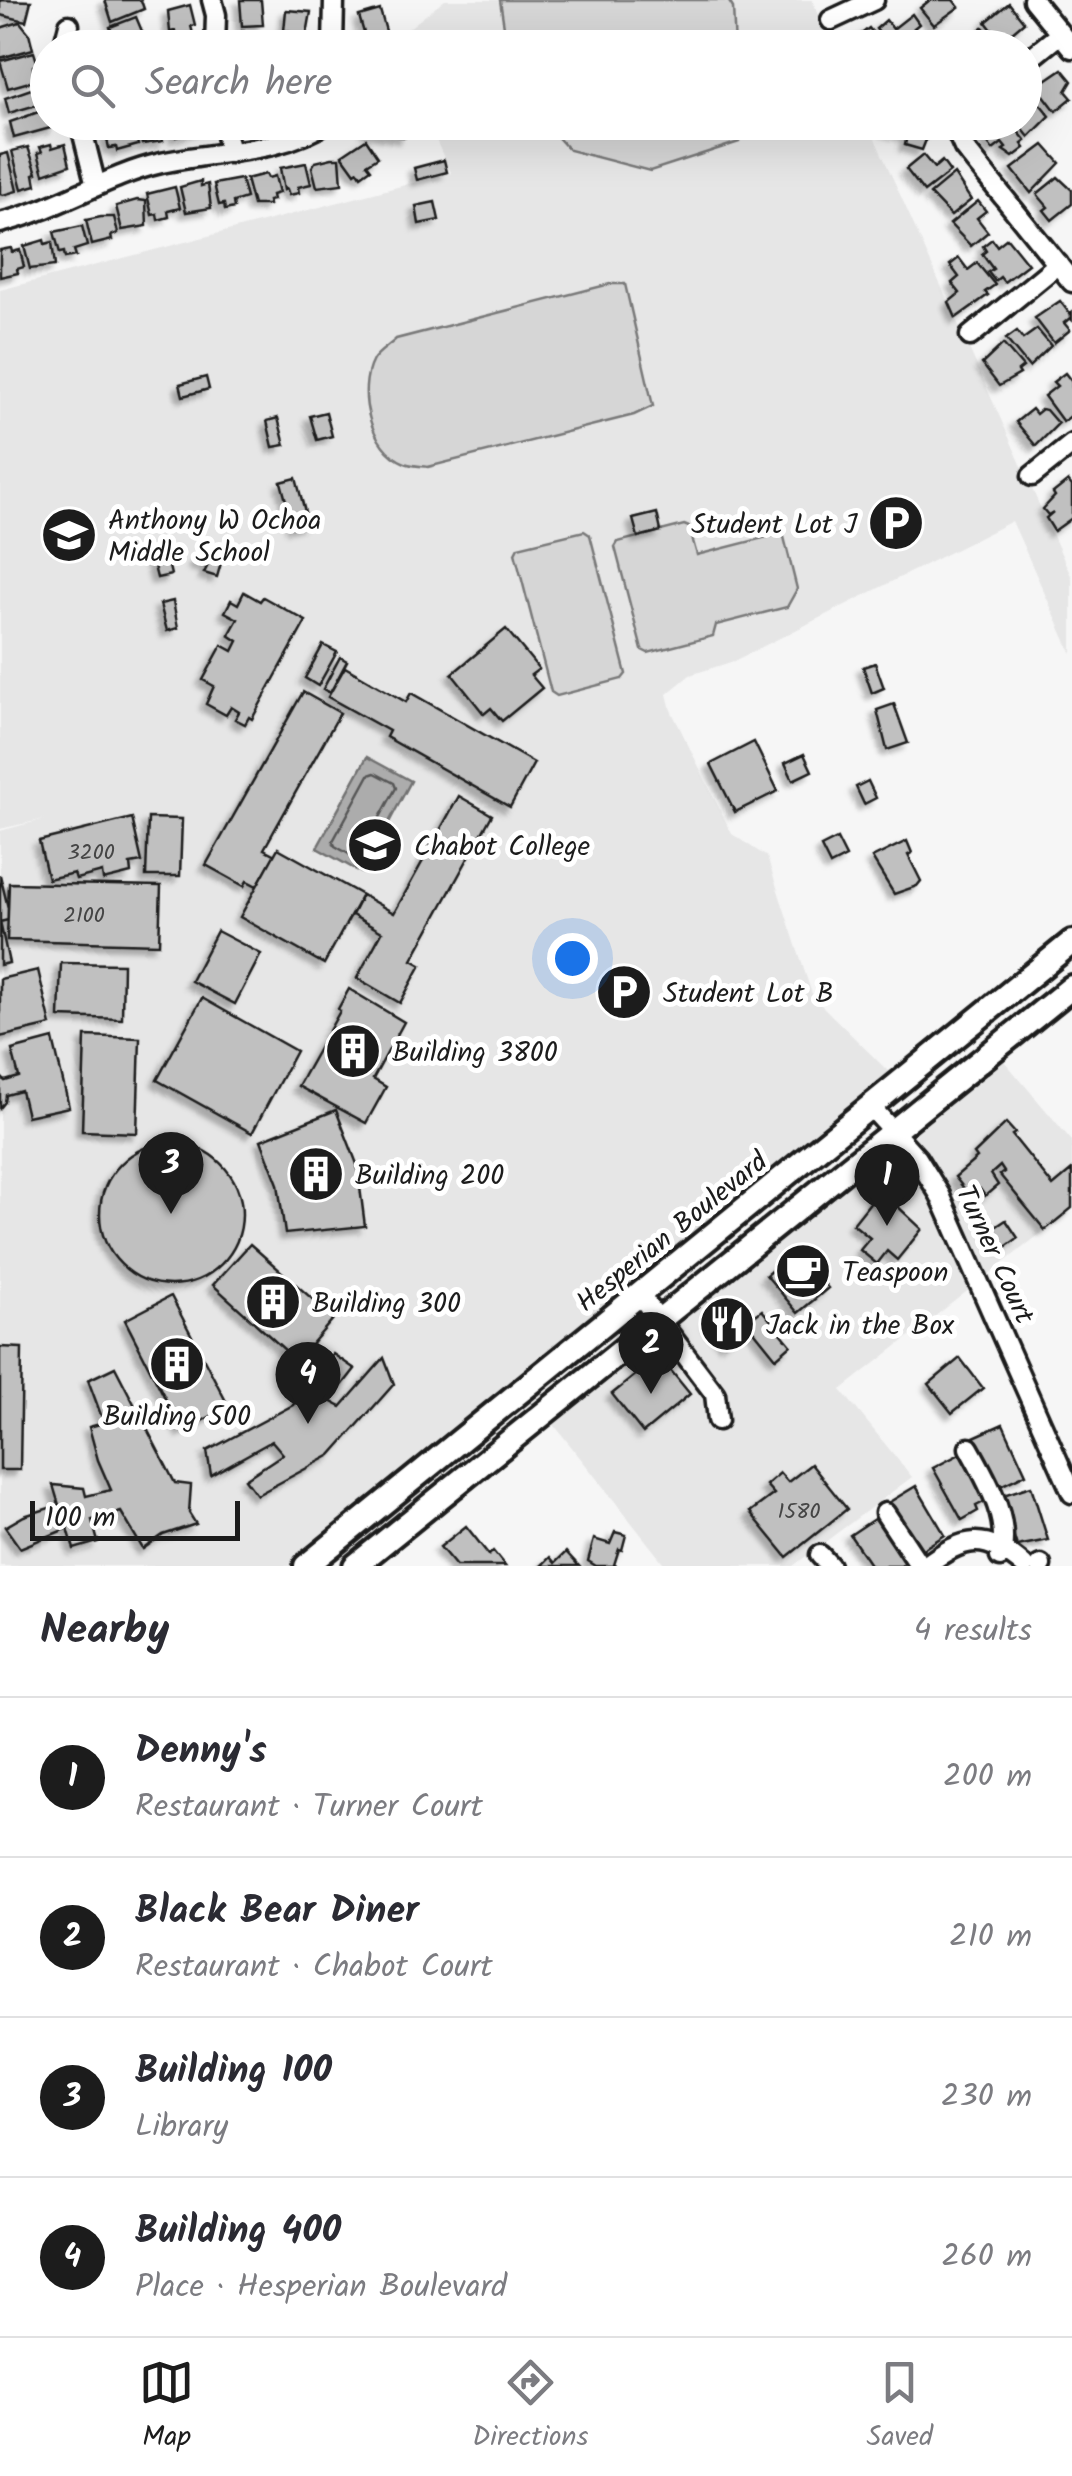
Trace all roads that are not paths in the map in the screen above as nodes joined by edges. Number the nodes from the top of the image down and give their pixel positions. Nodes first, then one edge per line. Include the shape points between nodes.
1 (212, 0) edge
2 (334, 0) edge
3 (874, 0) edge
4 (1032, 0) edge
5 (831, 20) dead end
6 (69, 25) dead end
7 (68, 30) edge
8 (216, 30) edge
9 (333, 30) edge
10 (1066, 41) edge
11 (1042, 54) edge
12 (84, 140) edge
13 (227, 140) edge
14 (283, 140) edge
15 (960, 140) edge
16 (230, 153) junction
17 (96, 186) junction
18 (0, 223) edge
19 (1058, 264) junction
20 (1072, 282) edge
21 (970, 336) dead end
22 (1072, 444) edge
23 (1032, 476) dead end
24 (1072, 942) edge
25 (1072, 986) edge
26 (871, 1107) junction
27 (893, 1131) junction
28 (640, 1295) junction
29 (659, 1320) junction
30 (718, 1420) dead end
31 (969, 1448) dead end
32 (1072, 1493) edge
33 (884, 1513) dead end
34 (1006, 1557) edge
35 (306, 1566) edge
36 (355, 1566) edge
37 (922, 1566) edge
38 (937, 1566) edge
39 (1024, 1566) edge

1 - 8 street
2 - 9 street
3 - 5 street
4 - 10 street
6 - 7 street
10 - 11 street
12 - 17 street
13 - 16 street
14 - 16 street
15 - 19 street
16 - 17 street via 160,164
17 - 18 street
19 - 20 street
19 - 21 street
22 - 23 street
24 - 26 main road, Hesperian Boulevard
25 - 27 main road
26 - 27 street, Turner Court
26 - 28 main road, Hesperian Boulevard
27 - 29 main road
27 - 32 street, Turner Court via 940,1195
28 - 29 street
28 - 35 main road, Hesperian Boulevard
29 - 30 street via 715,1394
29 - 36 main road
31 - 34 street via 994,1498
33 - 37 street
34 - 37 street via 980,1541 965,1542
34 - 38 street via 978,1547
34 - 39 street

